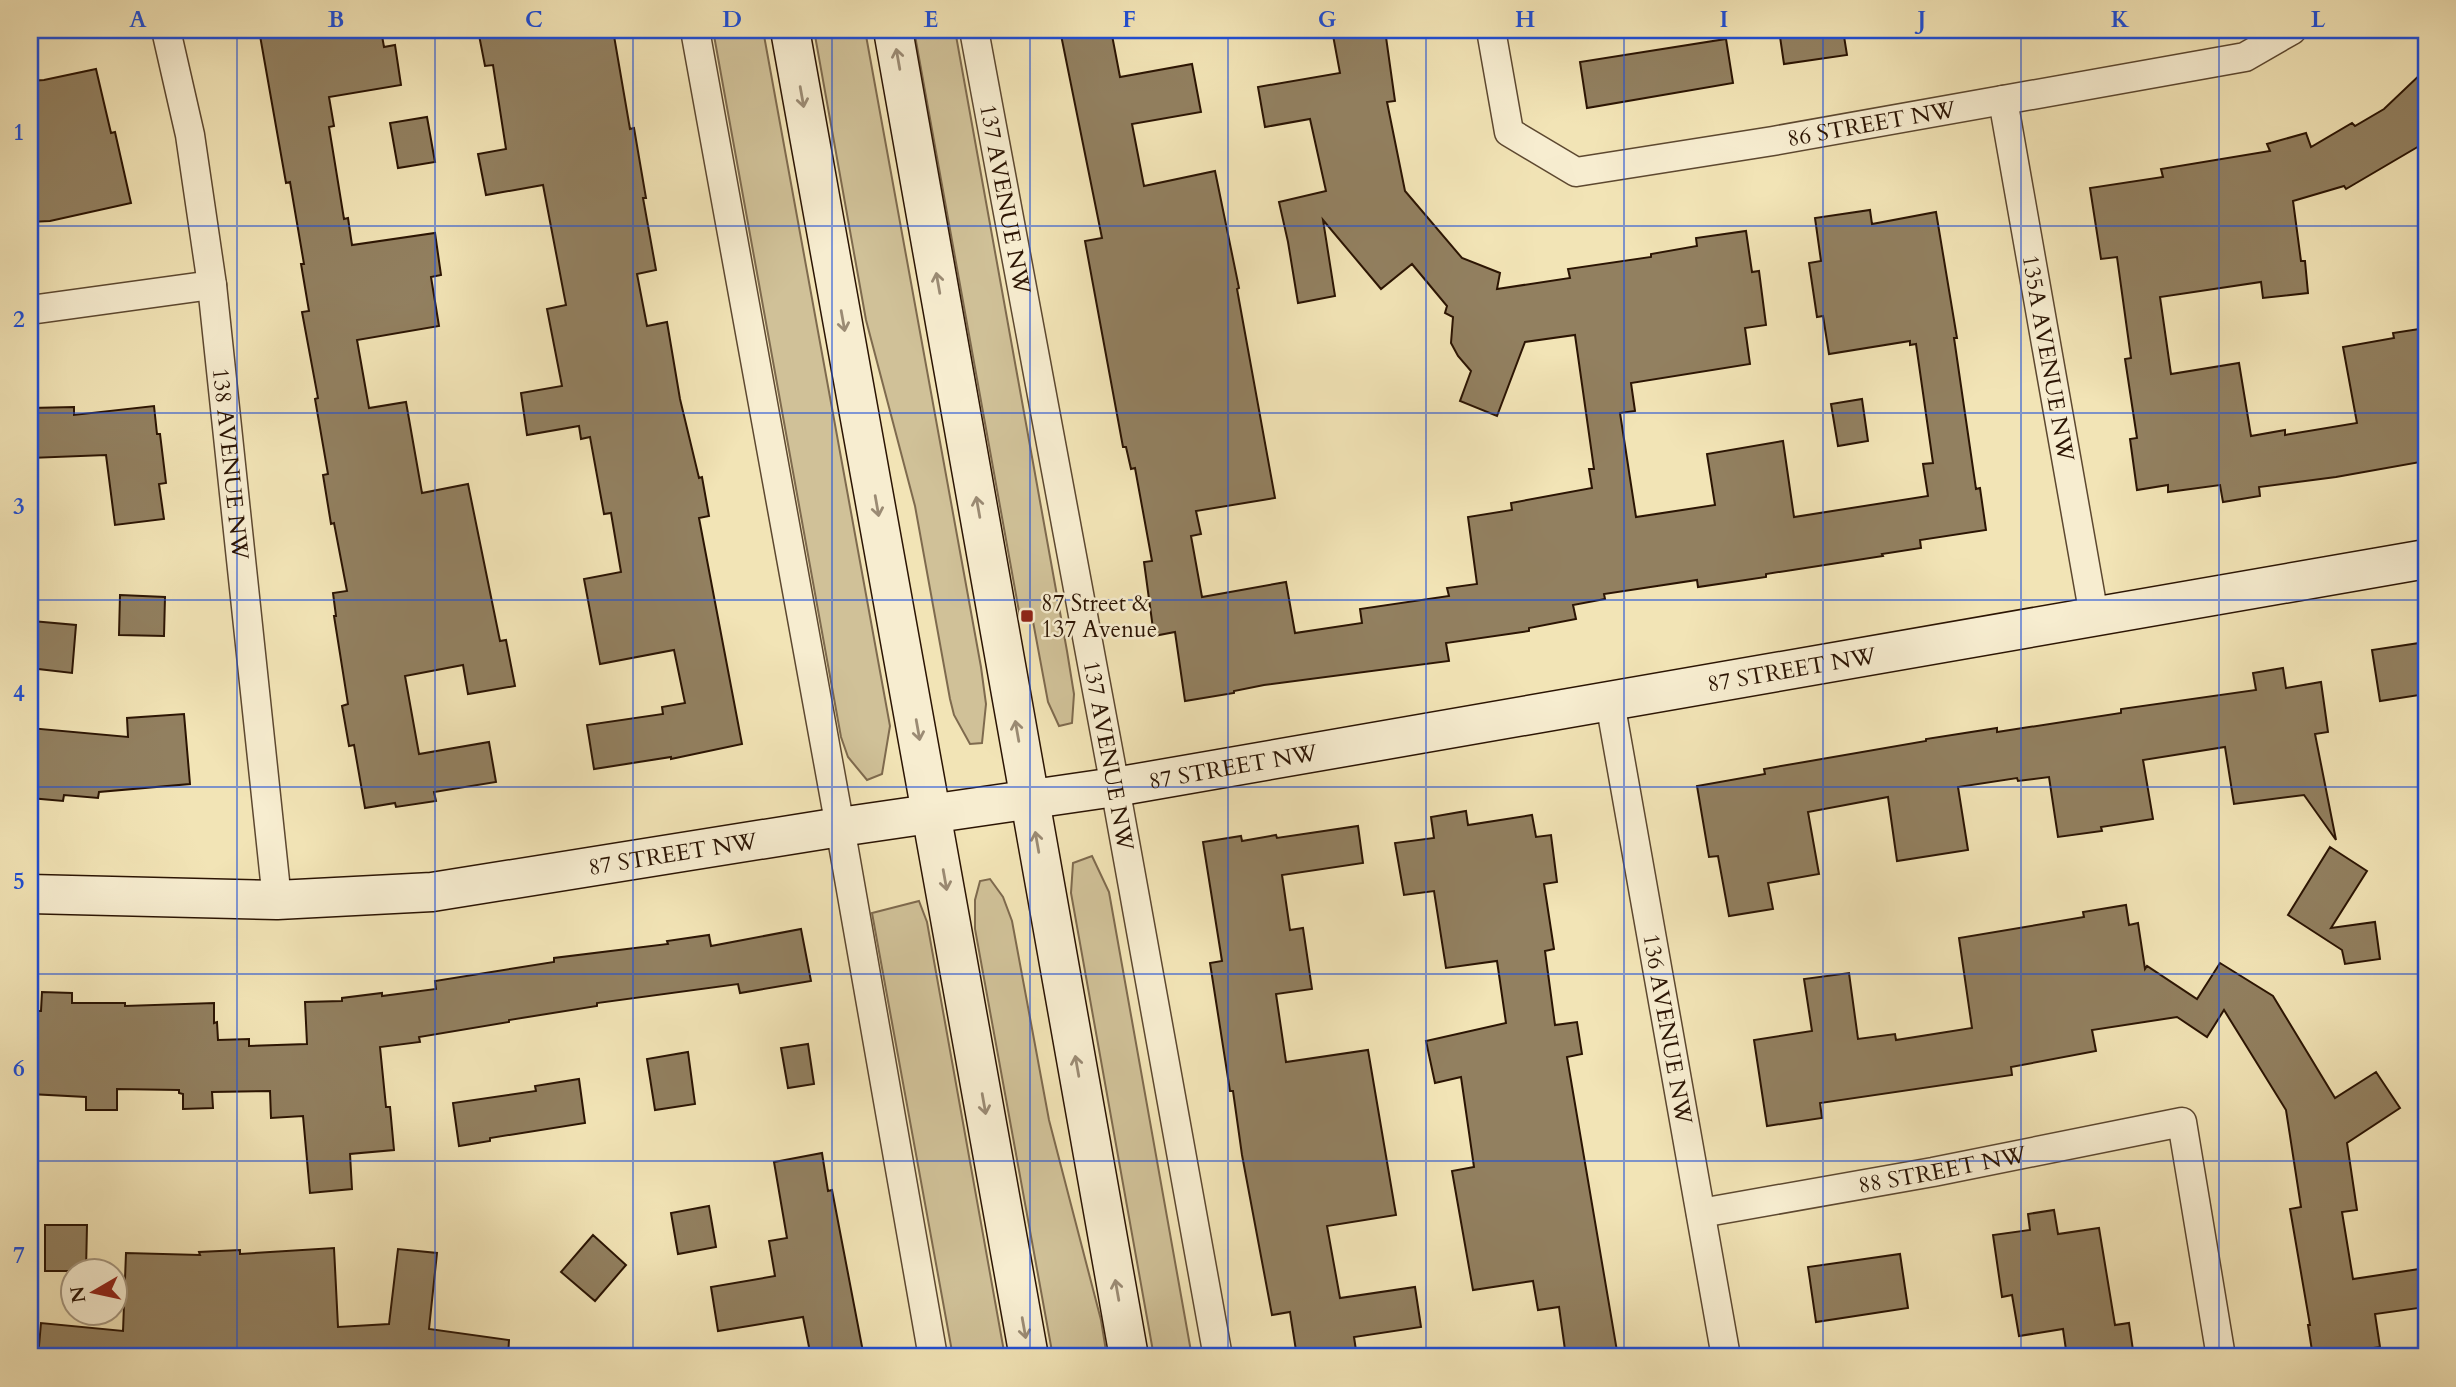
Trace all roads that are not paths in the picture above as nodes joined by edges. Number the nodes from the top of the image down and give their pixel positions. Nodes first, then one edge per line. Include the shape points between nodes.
1 (166, 30) edge
2 (695, 30) edge
3 (790, 30) edge
4 (892, 30) edge
5 (974, 30) edge
6 (1491, 30) edge
7 (2291, 30) edge
8 (2003, 100) junction
9 (212, 285) junction
10 (30, 310) edge
11 (2426, 559) edge
12 (2094, 617) junction
13 (1610, 702) junction
14 (1115, 787) junction
15 (1029, 798) junction
16 (933, 813) junction
17 (840, 827) junction
18 (30, 894) edge
19 (277, 900) junction
20 (1701, 1213) junction
21 (933, 1357) edge
22 (1030, 1357) edge
23 (1129, 1357) edge
24 (1217, 1357) edge
25 (1726, 1357) edge
26 (2221, 1357) edge

1 - 9 street, 138 AVENUE NW via 190,135
2 - 17 street
3 -> 16 main road
15 -> 4 main road
5 - 14 street, 137 AVENUE NW
6 - 8 street, 86 STREET NW via 1509,132 1576,172
7 - 8 street, 86 STREET NW via 2245,57
8 - 12 street, 135A AVENUE NW
9 - 10 street
9 - 19 street, 138 AVENUE NW
11 - 12 main road, 87 STREET NW
12 - 13 main road, 87 STREET NW
13 - 14 main road, 87 STREET NW
13 - 20 street, 136 AVENUE NW
14 - 15 main road, 87 STREET NW
14 - 24 street, 137 AVENUE NW
15 - 16 main road, 87 STREET NW
23 -> 15 main road
16 - 17 main road, 87 STREET NW
16 -> 22 main road
17 - 19 main road, 87 STREET NW via 432,892
17 - 21 street
18 - 19 main road, 87 STREET NW
20 - 25 street, 136 AVENUE NW
20 - 26 street, 88 STREET NW via 2182,1122

